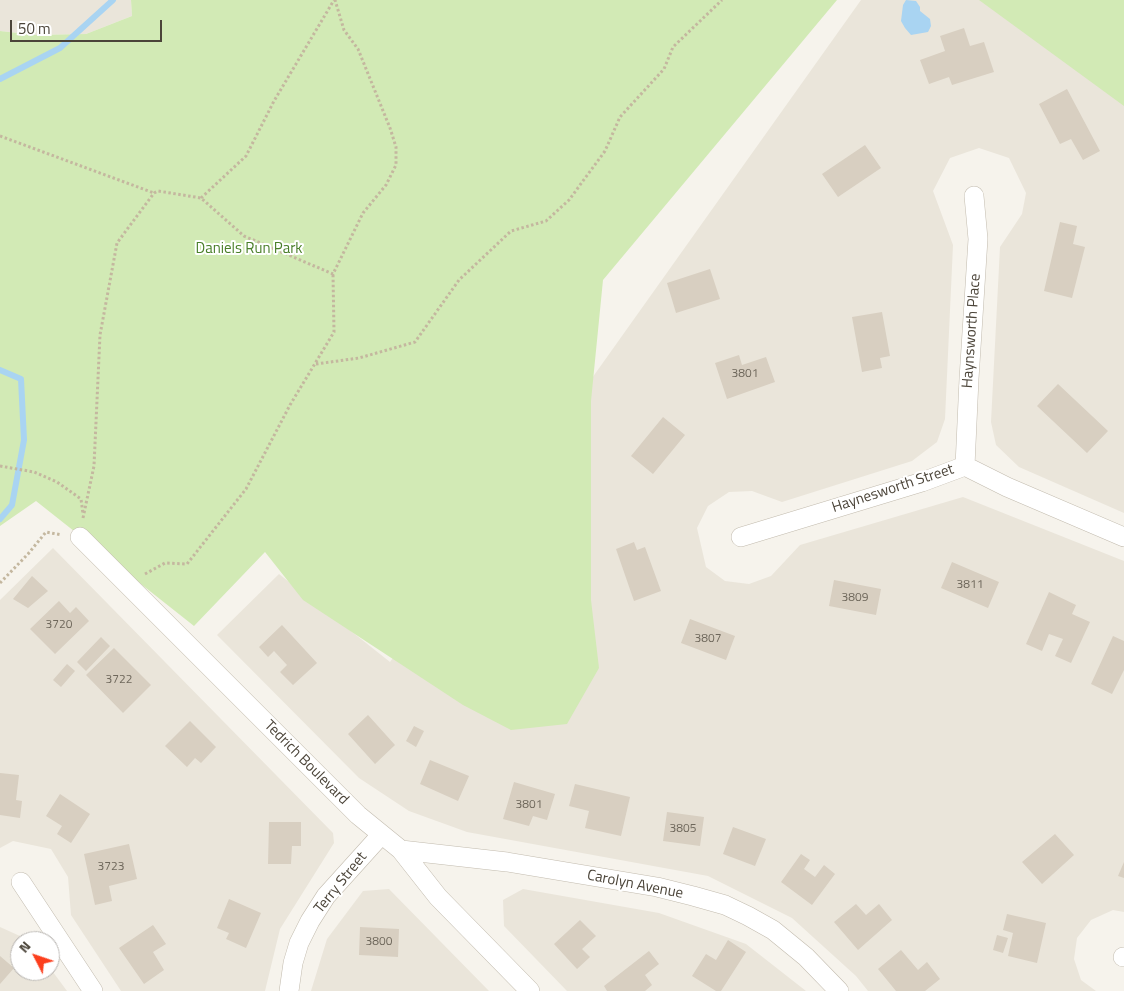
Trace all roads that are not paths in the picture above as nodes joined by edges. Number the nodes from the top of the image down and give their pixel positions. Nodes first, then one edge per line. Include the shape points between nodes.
1 (974, 196) dead end
2 (966, 466) junction
3 (82, 528) road end
4 (741, 537) dead end
5 (1124, 538) edge
6 (381, 835) junction
7 (401, 850) junction
8 (22, 882) dead end
9 (94, 991) edge
10 (289, 991) edge
11 (530, 991) edge
12 (839, 991) edge

1 - 2 street, Haynsworth Place via 978,239
2 - 4 street, Haynesworth Street
2 - 5 street, Haynesworth Street
3 - 6 street, Tedrich Boulevard via 126,584
6 - 7 street, Tedrich Boulevard
6 - 10 street, Terry Street via 326,896 310,921 299,943
7 - 11 street, Tedrich Boulevard via 438,897
7 - 12 street, Carolyn Avenue via 507,862 693,896 748,916 773,930
8 - 9 street

